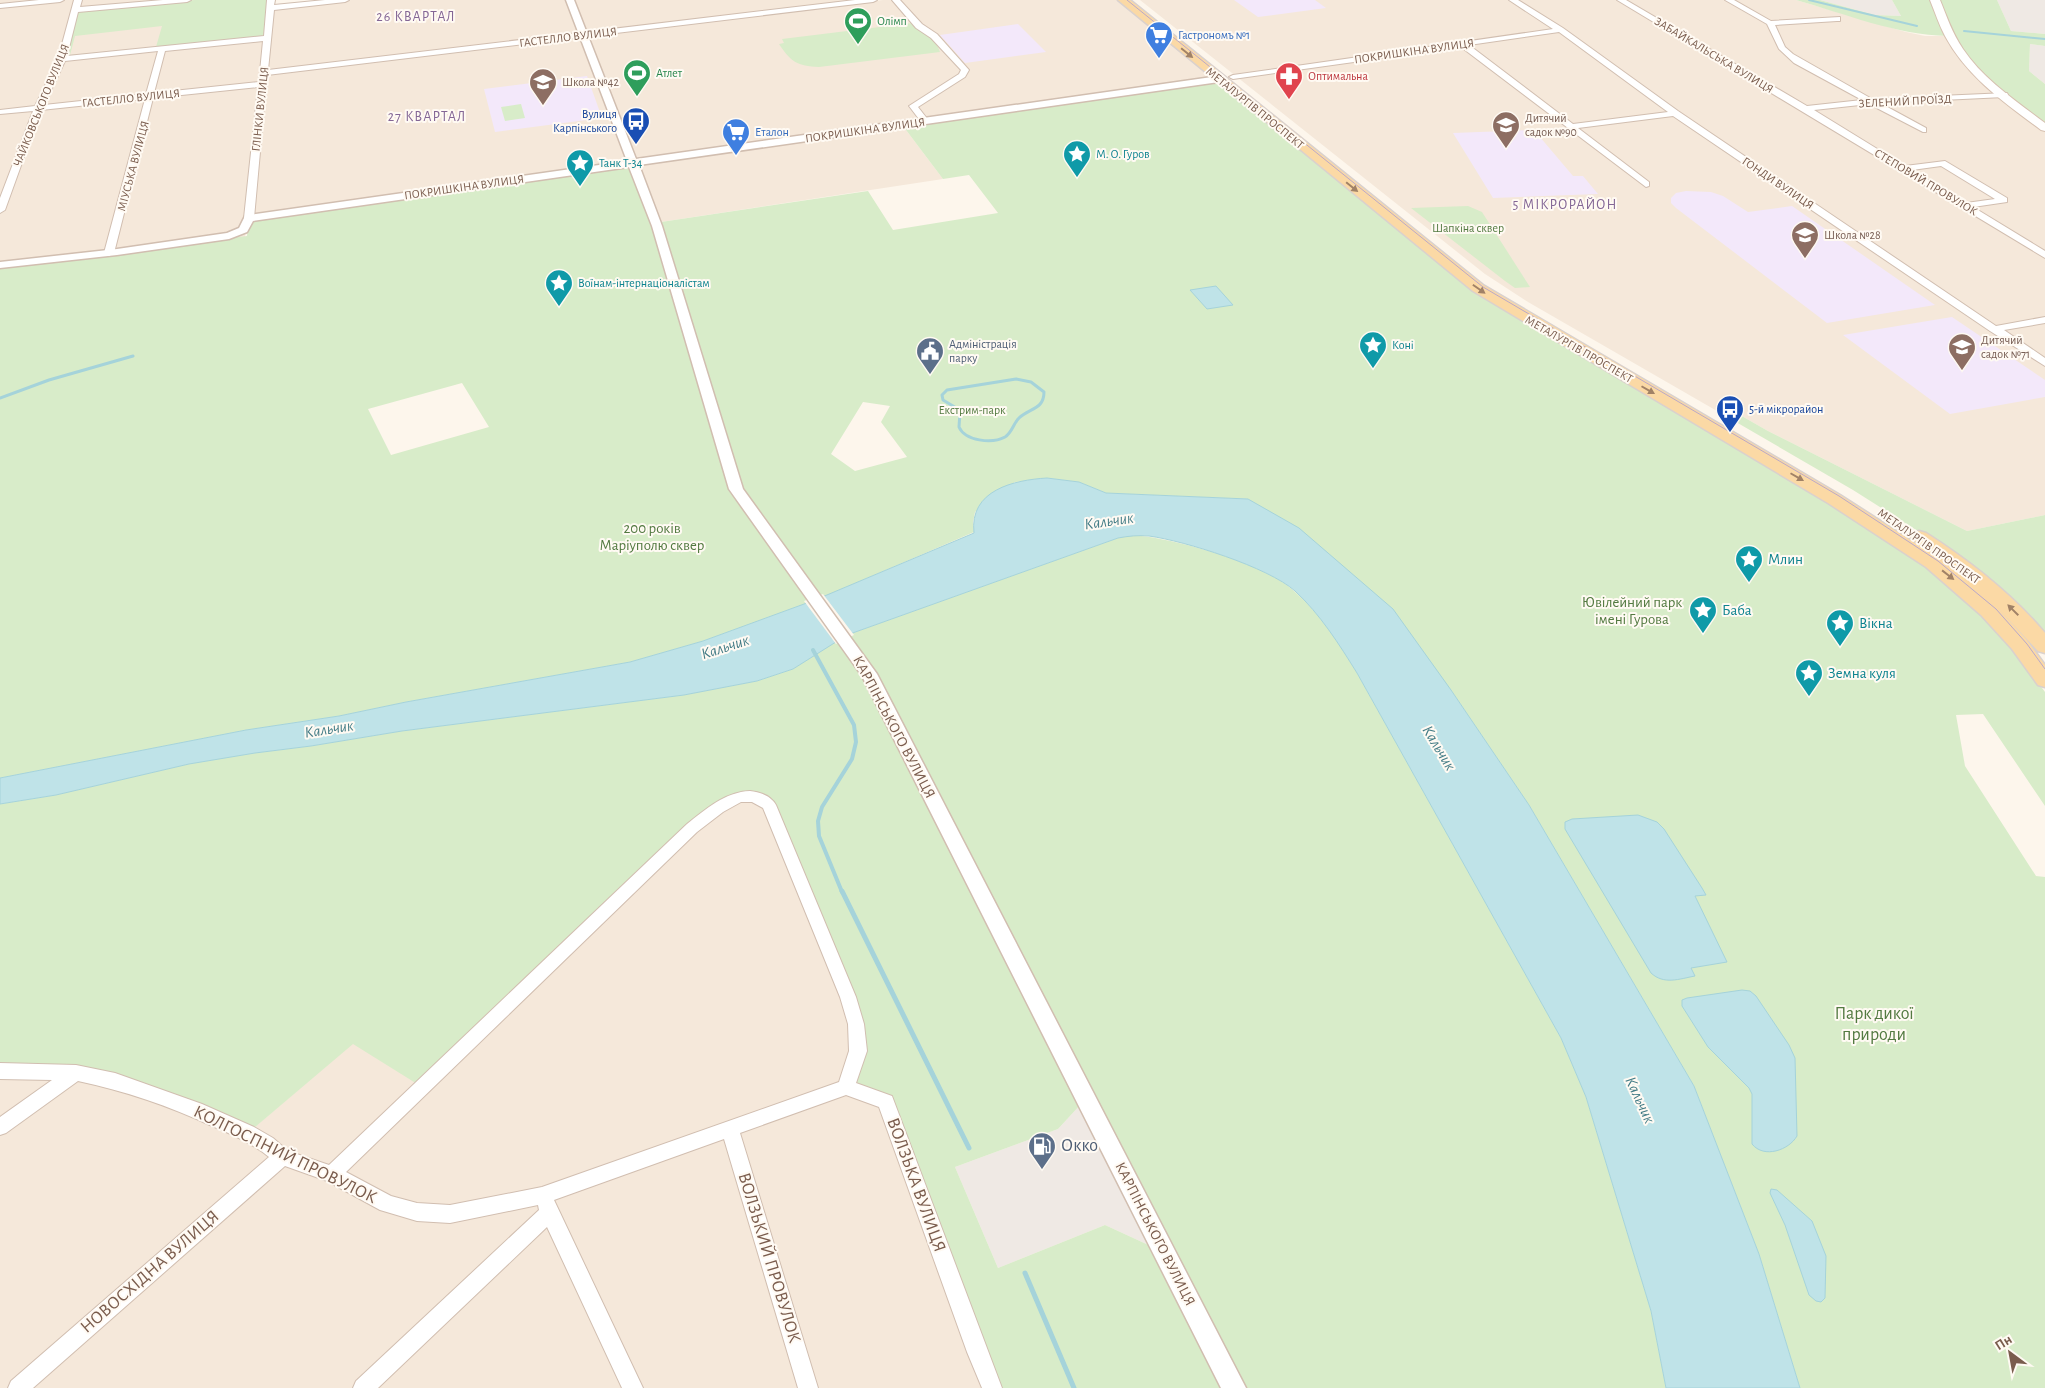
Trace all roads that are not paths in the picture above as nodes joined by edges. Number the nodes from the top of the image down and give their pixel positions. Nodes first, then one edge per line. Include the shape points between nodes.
1 (60, 0) edge
2 (78, 0) edge
3 (177, 0) edge
4 (187, 0) edge
5 (345, 0) edge
6 (570, 0) edge
7 (874, 0) edge
8 (896, 0) edge
9 (1123, 0) edge
10 (1137, 0) edge
11 (1513, 0) edge
12 (1621, 0) edge
13 (1729, 0) edge
14 (1935, 0) edge
15 (271, 4) edge
16 (1, 8) edge
17 (75, 10) junction
18 (1837, 19) dead end
19 (1770, 22) junction
20 (1560, 30) junction
21 (584, 35) junction
22 (267, 38) junction
23 (1462, 44) junction
24 (162, 49) junction
25 (62, 59) junction
26 (263, 73) junction
27 (1226, 78) junction
28 (262, 84) junction
29 (2004, 95) junction
30 (151, 96) junction
31 (1872, 101) junction
32 (38, 108) junction
33 (1806, 109) junction
34 (0, 112) edge
35 (1675, 113) junction
36 (925, 121) junction
37 (1571, 127) junction
38 (2045, 128) edge
39 (1923, 130) dead end
40 (634, 163) junction
41 (1903, 169) junction
42 (1646, 184) dead end
43 (1964, 206) junction
44 (0, 210) edge
45 (249, 218) junction
46 (109, 253) junction
47 (2045, 255) edge
48 (0, 265) edge
49 (2045, 320) edge
50 (1994, 329) junction
51 (2045, 363) edge
52 (2045, 646) edge
53 (2045, 680) edge
54 (0, 1071) edge
55 (76, 1073) junction
56 (846, 1086) junction
57 (0, 1127) edge
58 (730, 1128) junction
59 (282, 1157) junction
60 (332, 1174) junction
61 (546, 1204) junction
62 (18, 1388) edge
63 (363, 1388) edge
64 (633, 1388) edge
65 (808, 1388) edge
66 (992, 1388) edge
67 (1234, 1388) edge

1 - 16 street
2 - 17 street, ЧАЙКОВСЬКОГО ВУЛИЦЯ
3 - 4 street
3 - 17 street
5 - 15 street
6 - 21 street, КАРПІНСЬКОГО ВУЛИЦЯ
7 - 21 street, ГАСТЕЛЛО ВУЛИЦЯ
8 - 36 street via 965,70 914,106
9 -> 27 main road, МЕТАЛУРГІВ ПРОСПЕКТ
10 - 27 main road, МЕТАЛУРГІВ ПРОСПЕКТ
11 - 20 street, ГОНДИ ВУЛИЦЯ
12 - 33 street, ЗАБАЙКАЛЬСЬКА ВУЛИЦЯ
13 - 19 street
14 - 29 main road via 1962,55
15 - 22 street, ГЛІНКИ ВУЛИЦЯ
17 - 25 street, ЧАЙКОВСЬКОГО ВУЛИЦЯ
18 - 19 street
19 - 31 street via 1778,45 1785,53
20 - 23 street, ПОКРИШКІНА ВУЛИЦЯ
20 - 35 street, ГОНДИ ВУЛИЦЯ
21 - 26 street, ГАСТЕЛЛО ВУЛИЦЯ
21 - 40 street, КАРПІНСЬКОГО ВУЛИЦЯ
22 - 24 street
22 - 26 street, ГЛІНКИ ВУЛИЦЯ
23 - 27 street, ПОКРИШКІНА ВУЛИЦЯ
23 - 37 street
24 - 25 street
24 - 30 street, МІУСЬКА ВУЛИЦЯ
25 - 32 street, ЧАЙКОВСЬКОГО ВУЛИЦЯ
26 - 28 street, ГЛІНКИ ВУЛИЦЯ
27 - 36 street, ПОКРИШКІНА ВУЛИЦЯ
52 -> 27 main road, МЕТАЛУРГІВ ПРОСПЕКТ via 1992,590 1950,557 1849,492 1493,284
27 -> 53 main road, МЕТАЛУРГІВ ПРОСПЕКТ via 1478,288 1834,499 1932,563 1988,610
28 - 30 street, ГАСТЕЛЛО ВУЛИЦЯ
28 - 45 street, ГЛІНКИ ВУЛИЦЯ
29 - 31 street, ЗЕЛЕНИЙ ПРОЇЗД
29 - 38 main road
30 - 32 street, ГАСТЕЛЛО ВУЛИЦЯ
30 - 46 street, МІУСЬКА ВУЛИЦЯ
31 - 33 street, ЗЕЛЕНИЙ ПРОЇЗД
31 - 39 street
32 - 34 street, ГАСТЕЛЛО ВУЛИЦЯ
32 - 44 street, ЧАЙКОВСЬКОГО ВУЛИЦЯ
33 - 41 street, СТЕПОВИЙ ПРОВУЛОК
35 - 37 street
35 - 50 street, ГОНДИ ВУЛИЦЯ
36 - 40 street, ПОКРИШКІНА ВУЛИЦЯ
37 - 42 street
40 - 45 street, ПОКРИШКІНА ВУЛИЦЯ
40 - 67 street, КАРПІНСЬКОГО ВУЛИЦЯ via 657,226 731,478 743,501 869,674
41 - 43 street, СТЕПОВИЙ ПРОВУЛОК
41 - 43 street via 1942,164 2004,200
43 - 47 street, СТЕПОВИЙ ПРОВУЛОК
45 - 46 street via 243,230 229,236
46 - 48 street
49 - 50 street
50 - 51 street, ГОНДИ ВУЛИЦЯ
54 - 55 street, КОЛГОСПНИЙ ПРОВУЛОК
55 - 57 street
55 - 59 street, КОЛГОСПНИЙ ПРОВУЛОК via 115,1082 196,1110 248,1133
56 - 58 street
56 - 60 street via 858,1051 856,1024 848,997 769,805 747,796 711,812 692,828
56 - 66 street, ВОЛЗЬКА ВУЛИЦЯ via 886,1102
58 - 61 street
58 - 65 street, ВОЛЗЬКИЙ ПРОВУЛОК
59 - 60 street, КОЛГОСПНИЙ ПРОВУЛОК
59 - 62 street, НОВОСХІДНА ВУЛИЦЯ
60 - 61 street, КОЛГОСПНИЙ ПРОВУЛОК via 387,1204 417,1212 450,1214
61 - 63 street
61 - 64 street

